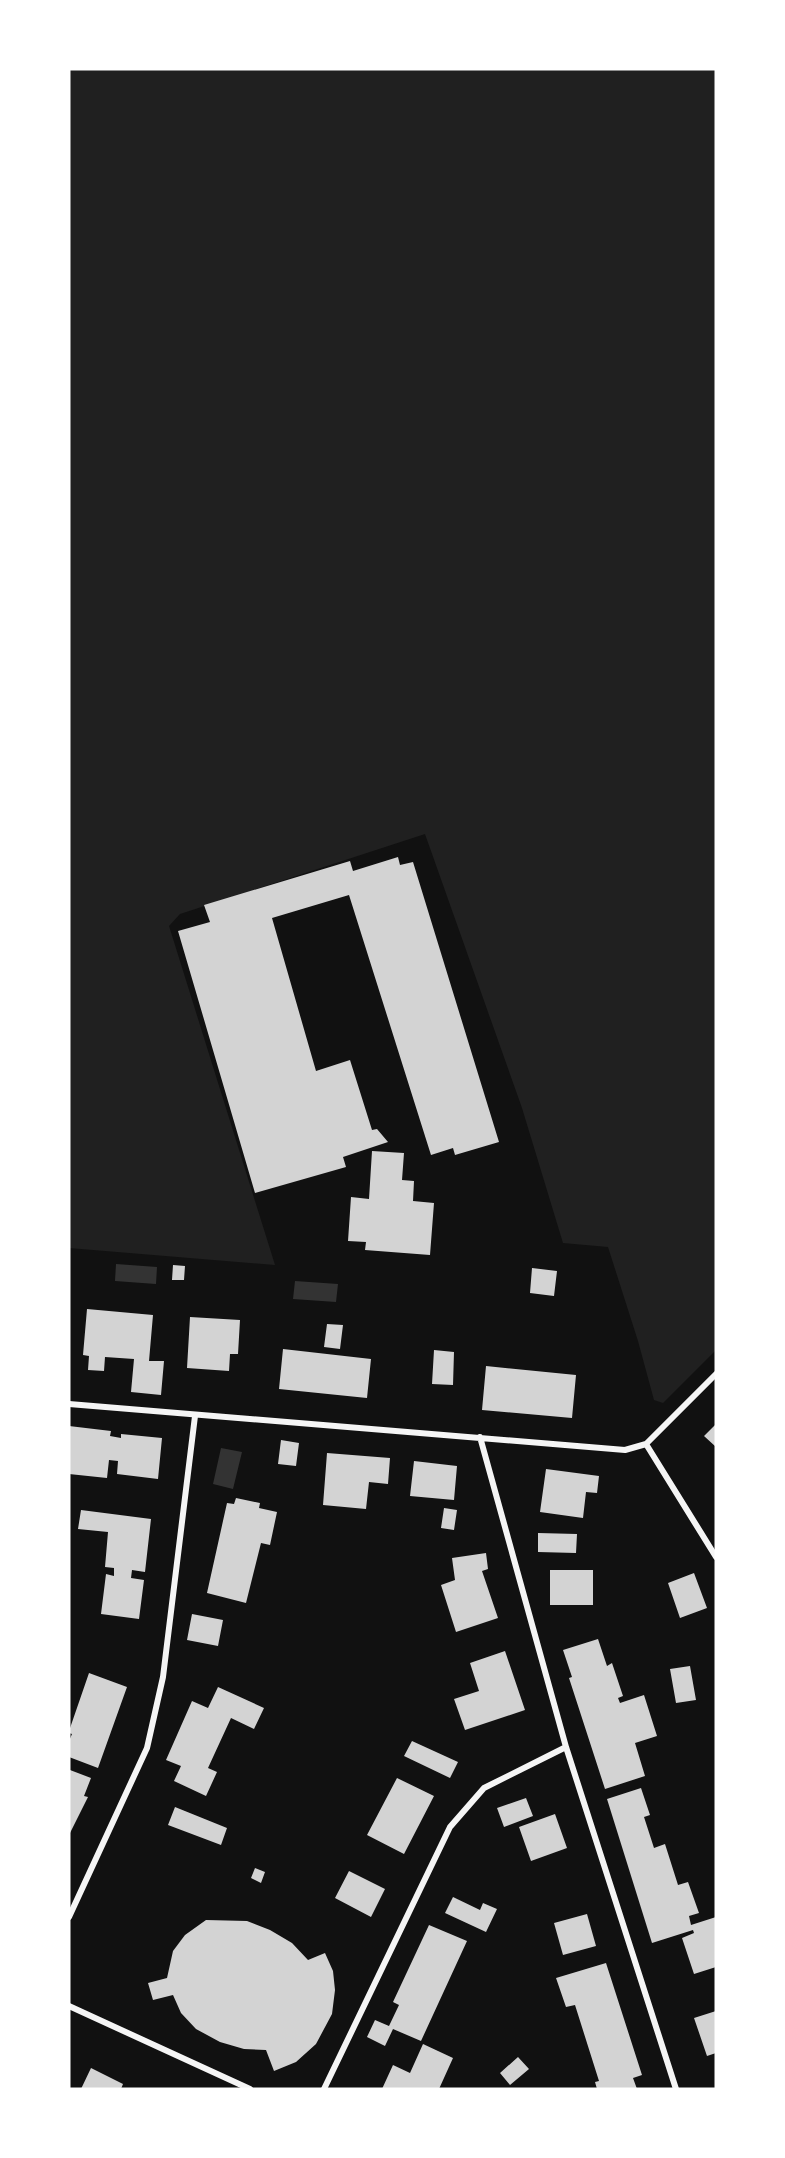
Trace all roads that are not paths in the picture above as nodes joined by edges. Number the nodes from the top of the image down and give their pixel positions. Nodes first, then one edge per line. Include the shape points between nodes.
1 (716, 1374) edge
2 (69, 1404) edge
3 (195, 1416) junction
4 (480, 1437) junction
5 (646, 1444) junction
6 (716, 1557) edge
7 (566, 1747) junction
8 (69, 1917) edge
9 (69, 2006) edge
10 (250, 2089) edge
11 (324, 2089) edge
12 (676, 2089) edge

1 - 5 street
2 - 3 street
3 - 4 street
3 - 8 street via 164,1677 147,1748
4 - 5 street via 625,1450
4 - 7 street
5 - 6 street
7 - 11 street via 484,1788 450,1827
7 - 12 street
9 - 10 street

